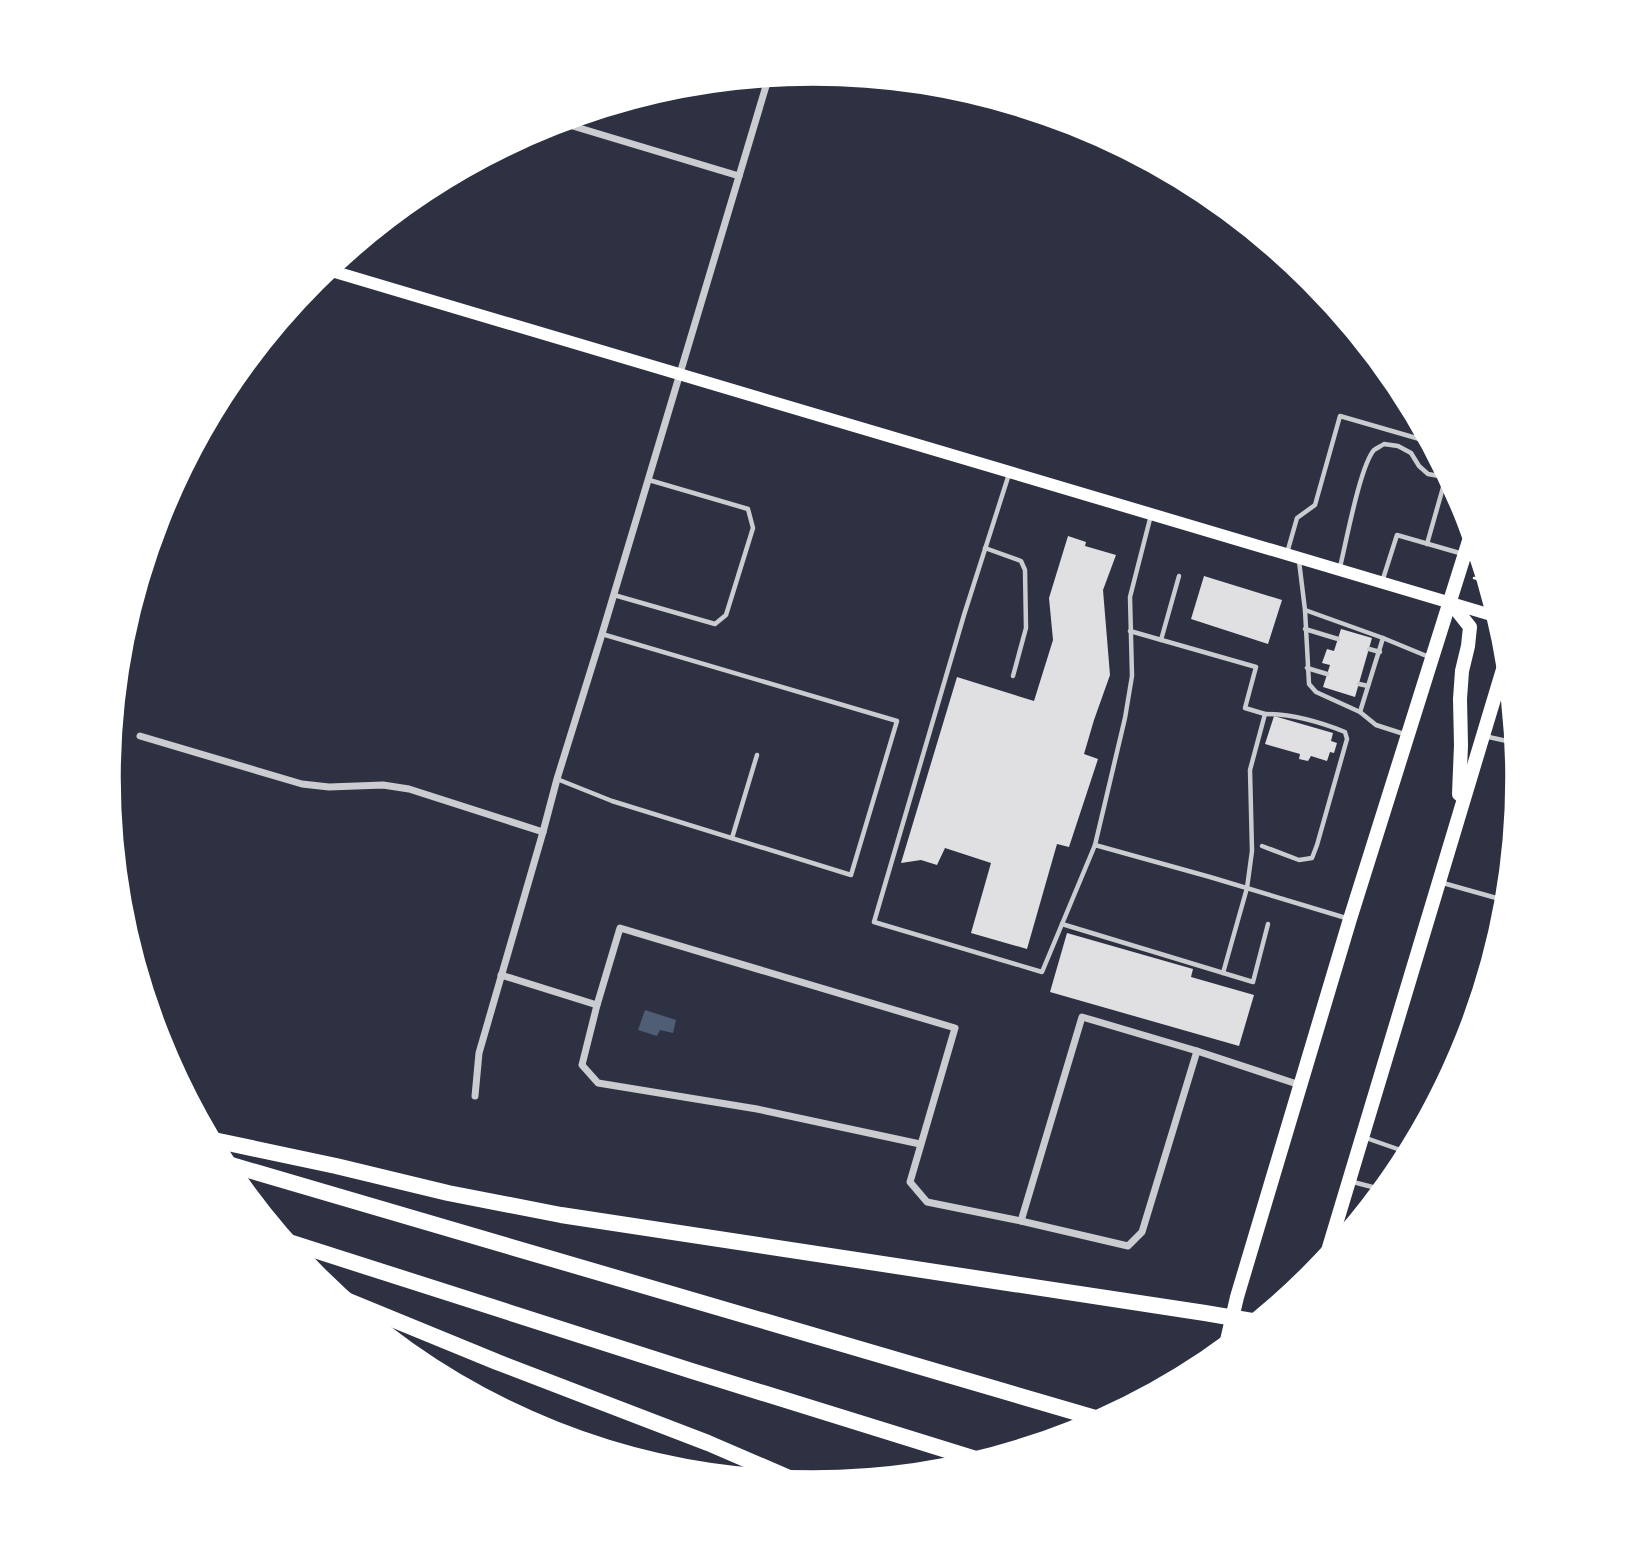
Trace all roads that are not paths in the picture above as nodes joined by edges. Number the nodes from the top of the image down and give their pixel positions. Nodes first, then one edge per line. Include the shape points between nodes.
1 (766, 85) edge
2 (575, 127) edge
3 (738, 176) junction
4 (337, 273) edge
5 (680, 375) junction
6 (1418, 439) edge
7 (1009, 472) junction
8 (1437, 476) edge
9 (648, 480) junction
10 (1444, 490) edge
11 (1152, 514) junction
12 (1427, 544) junction
13 (1467, 547) edge
14 (985, 548) junction
15 (1465, 555) junction
16 (1292, 556) junction
17 (1339, 570) junction
18 (1179, 576) dead end
19 (1382, 582) junction
20 (614, 594) junction
21 (1451, 603) junction
22 (1305, 610) junction
23 (1487, 613) edge
24 (1305, 629) junction
25 (1130, 631) junction
26 (602, 634) junction
27 (1383, 638) junction
28 (1338, 639) dead end
29 (1160, 640) junction
30 (1369, 649) dead end
31 (1380, 652) junction
32 (1433, 659) junction
33 (1307, 668) junction
34 (1327, 674) dead end
35 (1013, 676) dead end
36 (1500, 680) edge
37 (1359, 684) dead end
38 (1368, 686) junction
39 (1360, 712) junction
40 (1265, 714) junction
41 (1409, 735) junction
42 (1483, 735) junction
43 (141, 736) dead end
44 (1506, 741) edge
45 (757, 755) dead end
46 (557, 779) junction
47 (543, 832) junction
48 (1453, 837) junction
49 (732, 838) junction
50 (1095, 845) junction
51 (1262, 846) dead end
52 (1439, 882) junction
53 (1247, 888) junction
54 (1496, 898) edge
55 (1350, 919) junction
56 (1062, 924) junction
57 (1268, 924) dead end
58 (1223, 973) junction
59 (501, 975) junction
60 (597, 1005) junction
61 (1197, 1051) junction
62 (1300, 1085) junction
63 (475, 1096) dead end
64 (1362, 1137) junction
65 (222, 1142) edge
66 (920, 1144) junction
67 (1399, 1150) edge
68 (238, 1167) edge
69 (1349, 1181) junction
70 (1373, 1187) edge
71 (1021, 1221) junction
72 (1333, 1238) edge
73 (300, 1245) edge
74 (365, 1308) edge
75 (1233, 1317) junction
76 (1247, 1320) edge
77 (1229, 1333) edge
78 (1087, 1415) edge
79 (963, 1455) edge
80 (773, 1471) edge

1 - 3 street
2 - 3 street
3 - 5 street
4 - 5 main road
5 - 7 main road
5 - 9 street
6 - 16 lane via 1340,416 1315,505 1297,518
7 - 11 main road
7 - 14 lane
8 - 17 lane via 1427,474 1412,453 1398,446 1384,444 1374,451 1358,492
9 - 20 street
9 - 20 lane via 748,509 753,528 726,615 715,624
10 - 12 lane
11 - 16 main road
11 - 25 lane via 1130,597
12 - 15 lane
12 - 19 lane via 1397,536
13 - 15 main road
14 - 35 lane via 1021,561 1025,570 1026,628
14 - 56 lane via 874,922 1042,972
15 - 21 main road
16 - 17 main road
16 - 22 lane
17 - 19 main road
18 - 29 lane
19 - 21 main road
20 - 26 street
21 - 23 main road
21 - 32 main road
21 - 48 main road via 1471,627 1462,671 1461,781
22 - 24 lane
22 - 27 lane
24 - 28 lane
24 - 33 lane
25 - 29 lane
25 - 50 lane via 1132,676
26 - 46 street
26 - 49 lane via 897,721 851,875
27 - 31 lane
27 - 32 lane
29 - 40 lane via 1256,667 1245,708
30 - 31 lane
31 - 38 lane
32 - 41 main road
33 - 34 lane
33 - 39 lane via 1308,684 1316,692
36 - 42 main road
37 - 38 lane
38 - 39 lane
39 - 41 lane via 1376,725
40 - 51 lane via 1283,714 1335,728 1345,732 1347,739 1312,858 1299,860
40 - 53 lane via 1250,770 1252,851
41 - 55 main road
42 - 44 lane
42 - 48 main road
43 - 47 street via 302,784 410,789
45 - 49 lane
46 - 47 street
46 - 49 lane via 612,802
47 - 59 street
48 - 52 main road
50 - 53 lane
50 - 56 lane
52 - 54 lane
52 - 64 main road
53 - 55 lane
53 - 58 lane
55 - 62 main road
56 - 58 lane
57 - 58 lane via 1253,982
59 - 60 street
59 - 63 street via 479,1053
60 - 66 street via 582,1065 598,1083 757,1109
60 - 66 street via 620,928 955,1028
61 - 62 street
61 - 71 street via 1142,1232 1128,1245
61 - 71 street via 1082,1017
62 - 75 main road
64 - 67 lane
64 - 69 main road
65 - 75 highway via 561,1215
66 - 71 street via 911,1182 927,1202
68 - 78 highway
69 - 70 lane
69 - 72 main road
73 - 79 highway
74 - 80 highway
75 - 76 highway
75 - 77 main road

